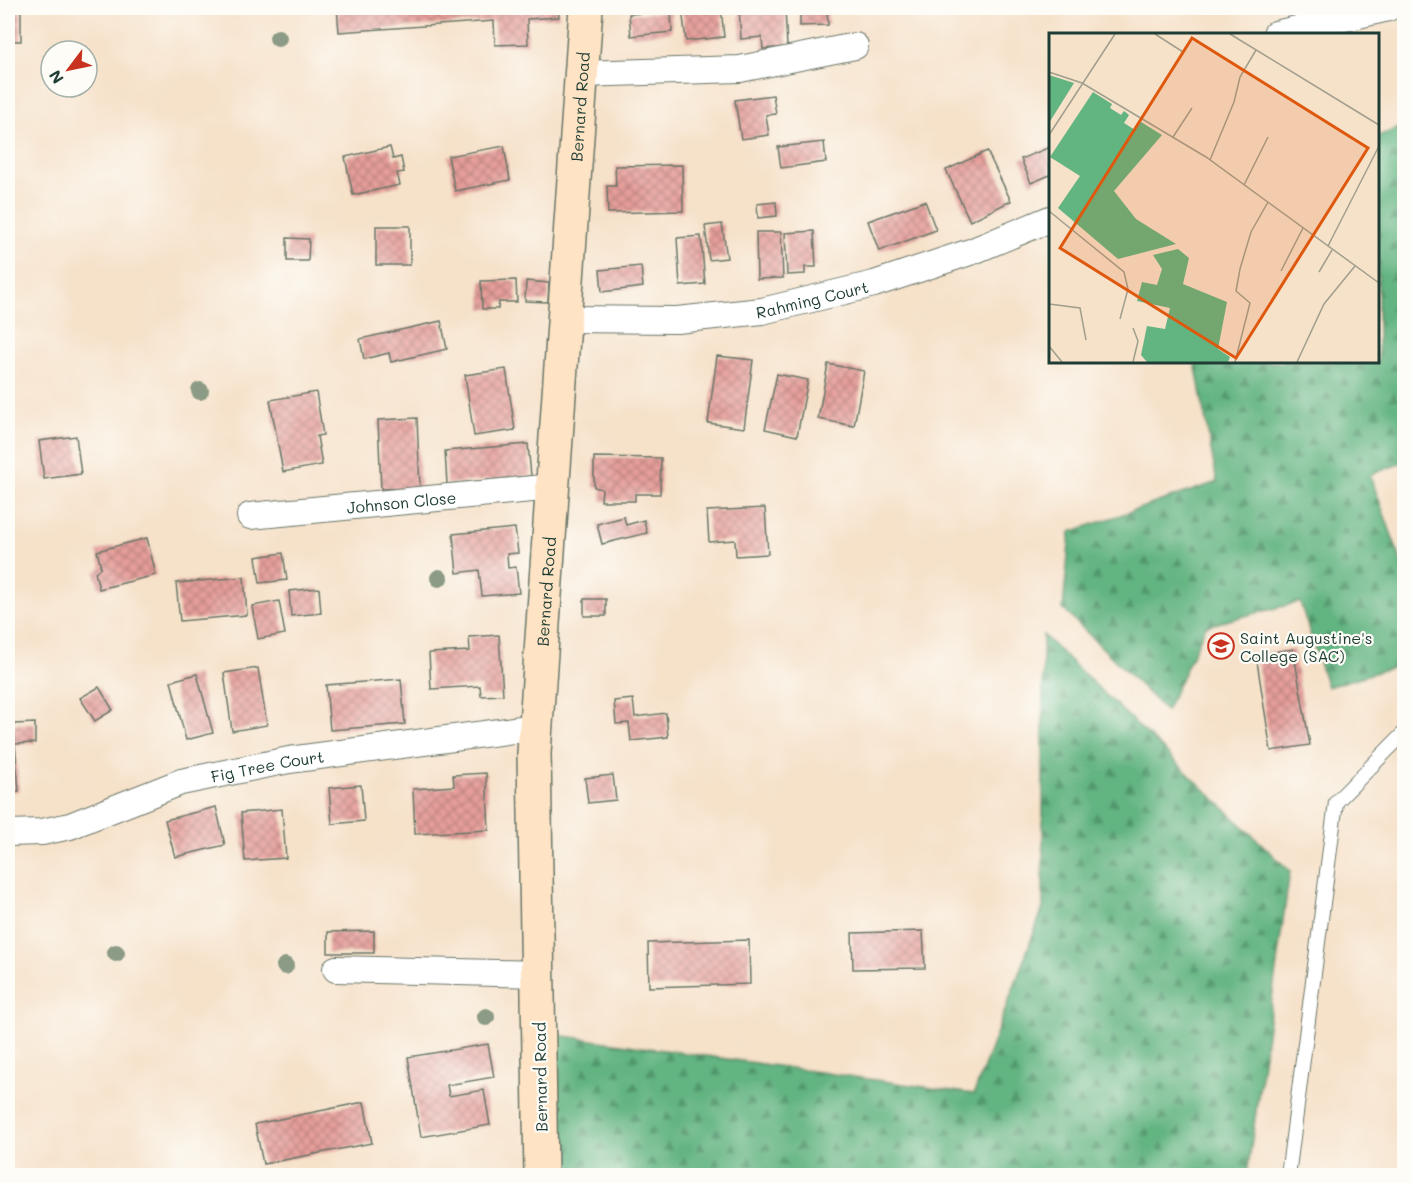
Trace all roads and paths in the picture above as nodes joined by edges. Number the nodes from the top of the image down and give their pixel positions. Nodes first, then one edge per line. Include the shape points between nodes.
1 (586, 8) edge
2 (1388, 8) edge
3 (1280, 33) edge
4 (855, 46) dead end
5 (581, 74) junction
6 (1049, 219) edge
7 (564, 319) junction
8 (553, 487) junction
9 (250, 516) dead end
10 (536, 727) junction
11 (1404, 733) edge
12 (8, 833) edge
13 (336, 969) dead end
14 (538, 974) junction
15 (541, 1176) edge
16 (1288, 1176) edge

1 - 5 main road, Bernard Road
2 - 3 street
4 - 5 street via 740,69
5 - 7 main road, Bernard Road
6 - 7 street, Rahming Court via 973,251 874,284 762,311 677,320
7 - 8 main road, Bernard Road
8 - 9 street, Johnson Close
8 - 10 main road, Bernard Road
10 - 12 street, Fig Tree Court via 289,760 181,782 70,826
10 - 14 main road, Bernard Road
11 - 16 lane via 1336,802
13 - 14 street
14 - 15 main road, Bernard Road

